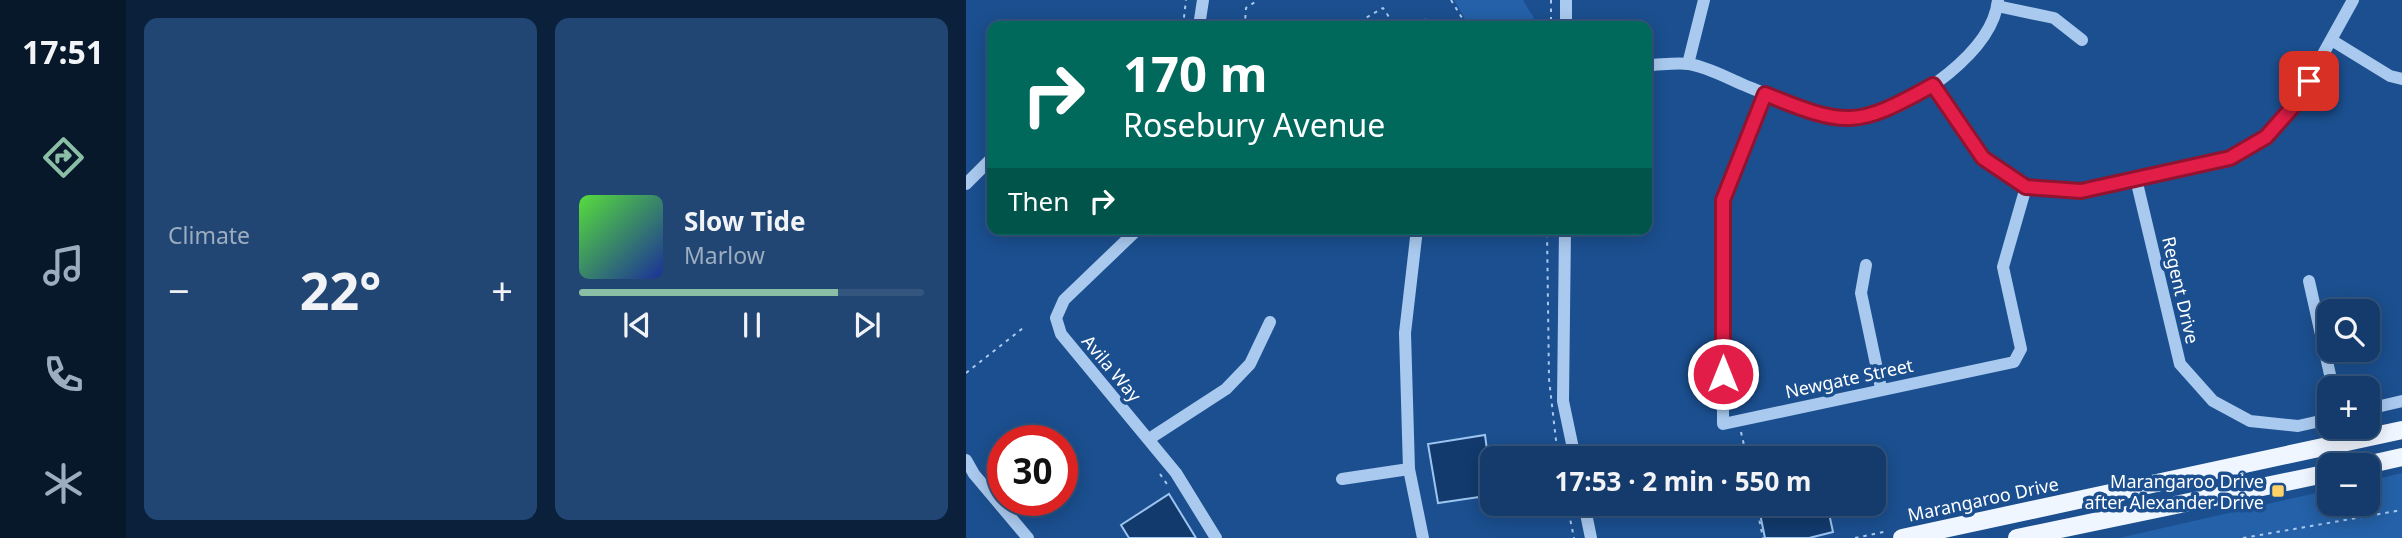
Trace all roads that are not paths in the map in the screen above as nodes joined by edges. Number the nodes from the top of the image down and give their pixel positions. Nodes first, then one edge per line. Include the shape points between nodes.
1 (1203, 0) edge
2 (1566, 0) edge
3 (1704, 0) edge
4 (2353, 0) edge
5 (1998, 3) edge
6 (1200, 21) edge
7 (1566, 21) edge
8 (2082, 40) dead end
9 (2333, 41) junction
10 (1688, 64) junction
11 (1652, 65) edge
12 (2402, 79) edge
13 (1933, 85) junction
14 (1765, 94) junction
15 (987, 163) edge
16 (2136, 179) junction
17 (966, 184) edge
18 (2026, 187) junction
19 (1132, 235) edge
20 (1416, 235) edge
21 (1565, 235) edge
22 (1866, 265) dead end
23 (2309, 281) dead end
24 (1270, 322) dead end
25 (2330, 376) edge
26 (1881, 388) junction
27 (2402, 401) edge
28 (2380, 406) edge
29 (2317, 422) edge
30 (2402, 430) edge
31 (1149, 439) junction
32 (1572, 446) edge
33 (2402, 457) edge
34 (966, 460) edge
35 (2380, 462) edge
36 (1409, 469) junction
37 (2216, 470) junction
38 (970, 472) edge
39 (2317, 476) edge
40 (2311, 477) junction
41 (1342, 479) dead end
42 (1586, 516) edge
43 (1028, 538) edge
44 (1216, 538) edge
45 (1423, 538) edge
46 (1591, 538) edge
47 (1902, 538) edge
48 (2017, 538) edge

1 - 6 street
2 - 7 street
3 - 10 street
4 - 9 street
5 - 8 street via 2054,18
5 - 13 street via 1972,54
9 - 12 street
9 - 16 street via 2297,102 2266,137 2230,158
10 - 11 street
10 - 14 street
13 - 14 street via 1883,113 1847,120 1810,113
13 - 18 street via 1983,158
14 - 26 street, Newgate Street via 1723,200 1723,424
15 - 17 street
16 - 18 street via 2081,191
16 - 29 street, Regent Drive via 2180,364 2213,401 2250,421 2298,426
18 - 26 street, Newgate Street via 2003,267 2021,349 2014,362
19 - 31 street, Avila Way via 1064,300 1056,318 1061,334
20 - 36 street via 1405,333
21 - 32 street via 1563,401
22 - 26 street via 1861,293
23 - 25 street
24 - 31 street via 1250,364 1226,388
27 - 28 street
30 - 37 main road, Marangaroo Drive
31 - 44 street, Avila Way
33 - 35 main road
34 - 38 street
36 - 41 street
36 - 45 street
37 - 40 main road via 2310,461 2315,466
37 - 47 main road, Marangaroo Drive
38 - 43 street
39 - 40 main road
40 - 48 main road
42 - 46 street

